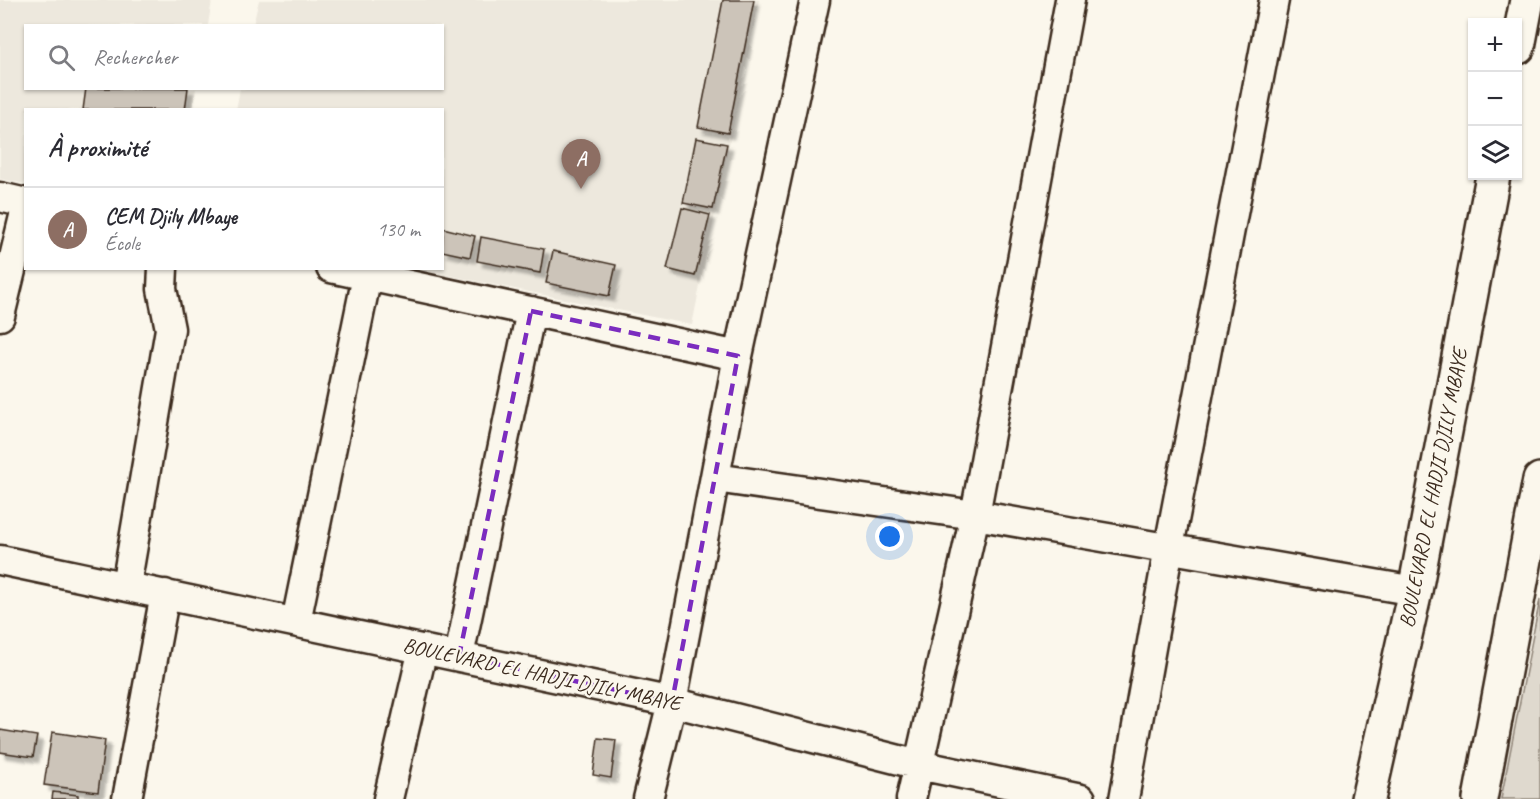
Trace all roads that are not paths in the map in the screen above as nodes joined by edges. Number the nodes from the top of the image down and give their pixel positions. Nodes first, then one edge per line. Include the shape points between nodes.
1 (815, 0) edge
2 (1070, 0) edge
3 (1274, 0) edge
4 (1527, 0) edge
5 (1522, 26) edge
6 (1492, 180) edge
7 (0, 198) edge
8 (24, 203) edge
9 (24, 216) edge
10 (163, 270) edge
11 (341, 270) edge
12 (367, 276) junction
13 (531, 311) junction
14 (0, 316) edge
15 (738, 356) junction
16 (715, 478) junction
17 (1540, 480) edge
18 (975, 515) junction
19 (1169, 547) junction
20 (0, 560) edge
21 (126, 586) junction
22 (1415, 591) junction
23 (165, 594) junction
24 (296, 622) junction
25 (423, 649) junction
26 (459, 656) junction
27 (672, 702) junction
28 (919, 765) junction
29 (127, 799) edge
30 (388, 799) edge
31 (648, 799) edge
32 (911, 799) edge
33 (1081, 799) edge
34 (1125, 799) edge
35 (1368, 799) edge
36 (1480, 799) edge

1 - 15 street
2 - 18 street
3 - 19 street
4 - 5 main road
6 - 22 main road, BOULEVARD EL HADJI DJILY MBAYE
7 - 8 street
9 - 14 street
10 - 21 street via 162,289 170,328
11 - 12 street
12 - 13 street
12 - 24 street
13 - 15 street
13 - 26 street
15 - 16 street
16 - 18 street
16 - 27 street
17 - 36 main road
18 - 19 street
18 - 28 street
19 - 22 street
19 - 34 street
20 - 21 street, BOULEVARD EL HADJI DJILY MBAYE
21 - 23 street, BOULEVARD EL HADJI DJILY MBAYE
22 - 35 main road, BOULEVARD EL HADJI DJILY MBAYE
23 - 24 street, BOULEVARD EL HADJI DJILY MBAYE
23 - 29 street
24 - 25 street, BOULEVARD EL HADJI DJILY MBAYE
25 - 26 street, BOULEVARD EL HADJI DJILY MBAYE
25 - 30 street
26 - 27 street, BOULEVARD EL HADJI DJILY MBAYE
27 - 28 street, BOULEVARD EL HADJI DJILY MBAYE
27 - 31 street
28 - 32 street
28 - 33 street, BOULEVARD EL HADJI DJILY MBAYE

